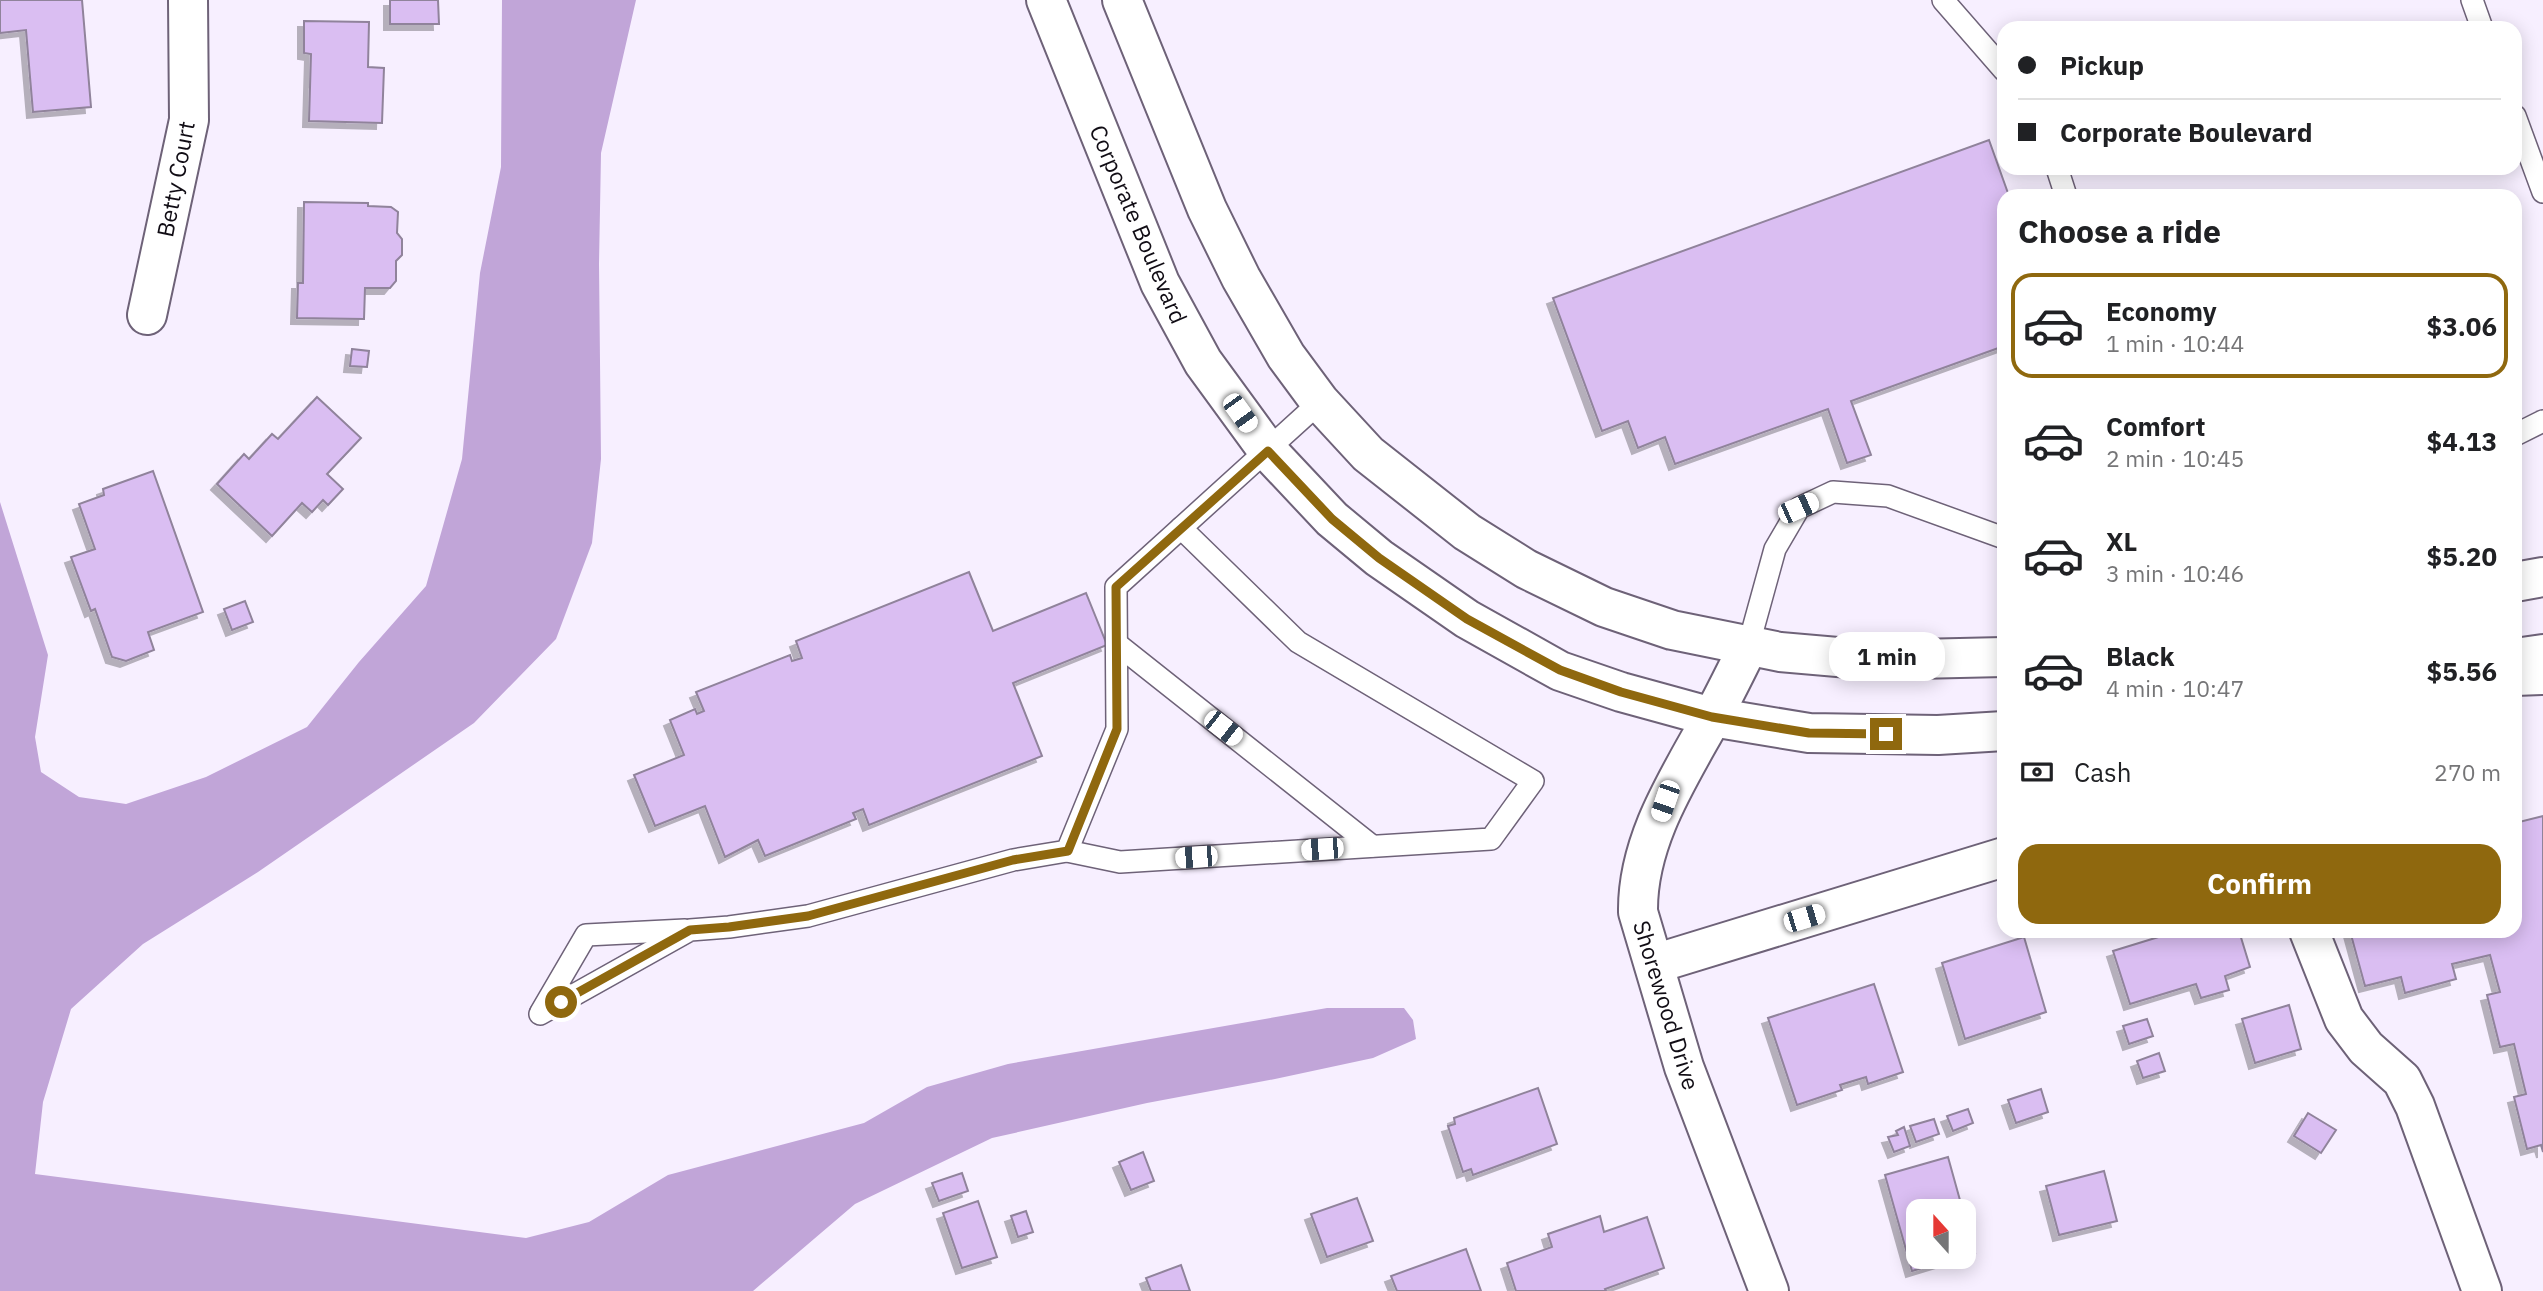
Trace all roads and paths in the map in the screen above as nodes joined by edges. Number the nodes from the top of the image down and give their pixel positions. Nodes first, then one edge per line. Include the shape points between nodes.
1 (188, 0) edge
2 (1046, 0) edge
3 (1122, 0) edge
4 (1943, 0) edge
5 (2472, 0) edge
6 (2480, 21) edge
7 (1997, 63) edge
8 (2522, 135) edge
9 (2543, 192) edge
10 (147, 315) dead end
11 (1320, 402) junction
12 (2543, 421) edge
13 (2522, 432) edge
14 (1268, 451) junction
15 (1181, 528) junction
16 (1997, 535) edge
17 (1117, 644) junction
18 (1748, 647) junction
19 (2543, 654) edge
20 (1997, 657) edge
21 (2522, 658) edge
22 (2543, 675) edge
23 (2522, 676) edge
24 (1712, 717) junction
25 (1997, 731) edge
26 (1372, 846) junction
27 (1068, 851) junction
28 (1997, 859) edge
29 (690, 930) junction
30 (2312, 938) edge
31 (1654, 964) junction
32 (1769, 1291) edge
33 (2482, 1291) edge

1 - 10 street, Betty Court via 189,120
2 - 14 street, Corporate Boulevard via 1160,283 1203,362
3 - 11 street via 1207,209 1286,356
4 - 7 lane
5 - 6 lane
8 - 9 lane
11 - 14 lane
11 - 18 street via 1368,454 1467,532 1526,569 1604,607 1672,630
12 - 13 lane
14 - 15 lane
14 - 24 street, Corporate Boulevard via 1332,519 1467,619 1560,670
15 - 17 lane via 1116,587
15 - 26 lane via 1298,642 1533,781 1491,839
16 - 18 lane via 1888,496 1833,492 1798,508 1775,549
17 - 26 lane
17 - 27 lane via 1117,729
18 - 20 street via 1872,660
18 - 24 street, Shorewood Drive
19 - 21 street
22 - 23 street
24 - 25 street, Corporate Boulevard via 1809,733
24 - 31 street, Shorewood Drive via 1665,801 1643,867 1638,912
26 - 27 lane via 1121,862
27 - 29 lane via 1013,860 808,916
28 - 31 street
29 - 29 lane via 655,949 540,1014 586,935
30 - 33 street via 2344,1019 2366,1048 2402,1080 2415,1106
31 - 32 street, Shorewood Drive via 1684,1067

